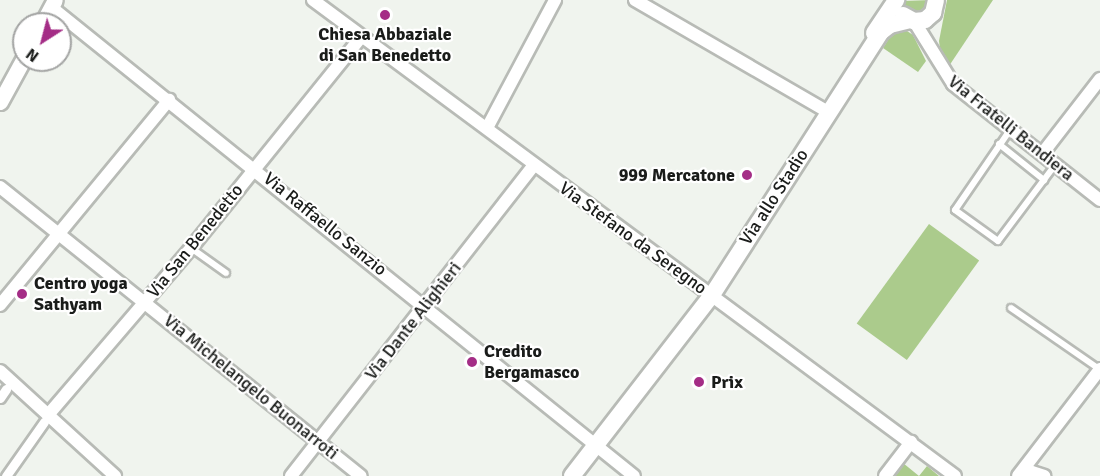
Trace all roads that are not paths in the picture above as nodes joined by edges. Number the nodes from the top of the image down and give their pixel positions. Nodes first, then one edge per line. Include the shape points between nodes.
1 (312, 0) edge
2 (555, 0) edge
3 (635, 0) edge
4 (897, 0) edge
5 (53, 4) edge
6 (935, 7) edge
7 (912, 20) junction
8 (361, 37) junction
9 (930, 51) junction
10 (16, 72) edge
11 (1100, 79) edge
12 (169, 100) junction
13 (0, 102) edge
14 (833, 106) junction
15 (487, 128) junction
16 (1010, 130) junction
17 (999, 144) junction
18 (1042, 154) junction
19 (534, 165) junction
20 (1056, 165) junction
21 (255, 168) junction
22 (1044, 180) junction
23 (0, 187) edge
24 (1100, 200) edge
25 (59, 233) junction
26 (191, 248) junction
27 (226, 273) dead end
28 (712, 295) junction
29 (146, 301) junction
30 (0, 305) edge
31 (426, 305) junction
32 (1011, 308) dead end
33 (1100, 369) edge
34 (0, 370) edge
35 (6, 389) dead end
36 (0, 398) edge
37 (46, 418) junction
38 (319, 441) junction
39 (911, 442) junction
40 (596, 445) junction
41 (6, 476) edge
42 (115, 476) edge
43 (291, 476) edge
44 (361, 476) edge
45 (572, 476) edge
46 (634, 476) edge
47 (885, 476) edge
48 (955, 476) edge
49 (1018, 476) edge
50 (1044, 476) edge

1 - 8 street, Via Stefano da Seregno
2 - 15 street
3 - 14 street via 807,100
4 - 7 main road, Via allo Stadio via 899,8
4 - 14 main road, Via allo Stadio
5 - 12 street, Via Raffaello Sanzio
6 - 7 main road, Via allo Stadio
6 - 9 street
7 - 9 street, Via Fratelli Bandiera
7 - 14 main road, Via allo Stadio via 883,29
8 - 15 street, Via Stefano da Seregno
8 - 21 street, Via San Benedetto
9 - 16 street, Via Fratelli Bandiera via 953,84
10 - 13 street
11 - 18 street
12 - 21 street, Via Raffaello Sanzio
12 - 25 street
14 - 28 main road, Via allo Stadio
15 - 19 street, Via Stefano da Seregno
16 - 17 lane
16 - 18 street, Via Fratelli Bandiera
17 - 22 lane
17 - 22 lane via 955,210 998,241
18 - 20 street, Via Fratelli Bandiera
19 - 28 street, Via Stefano da Seregno
19 - 31 street, Via Dante Alighieri
20 - 22 lane
20 - 24 street, Via Fratelli Bandiera
21 - 26 street, Via San Benedetto
21 - 31 street, Via Raffaello Sanzio
23 - 25 street, Via Michelangelo Buonarroti
25 - 29 street, Via Michelangelo Buonarroti
25 - 30 street
26 - 27 lane
26 - 29 street, Via San Benedetto
28 - 39 street, Via Stefano da Seregno
28 - 40 main road, Via allo Stadio
29 - 37 street, Via San Benedetto
29 - 38 street, Via Michelangelo Buonarroti
31 - 38 street, Via Dante Alighieri
31 - 40 street, Via Raffaello Sanzio
32 - 33 lane
33 - 49 street
34 - 37 street
35 - 36 street
37 - 41 street
37 - 42 street
38 - 43 street, Via Dante Alighieri
38 - 44 street, Via Michelangelo Buonarroti
39 - 47 street
39 - 48 street, Via Stefano da Seregno
40 - 45 main road, Via allo Stadio
40 - 46 street, Via Raffaello Sanzio
49 - 50 street via 1037,472

